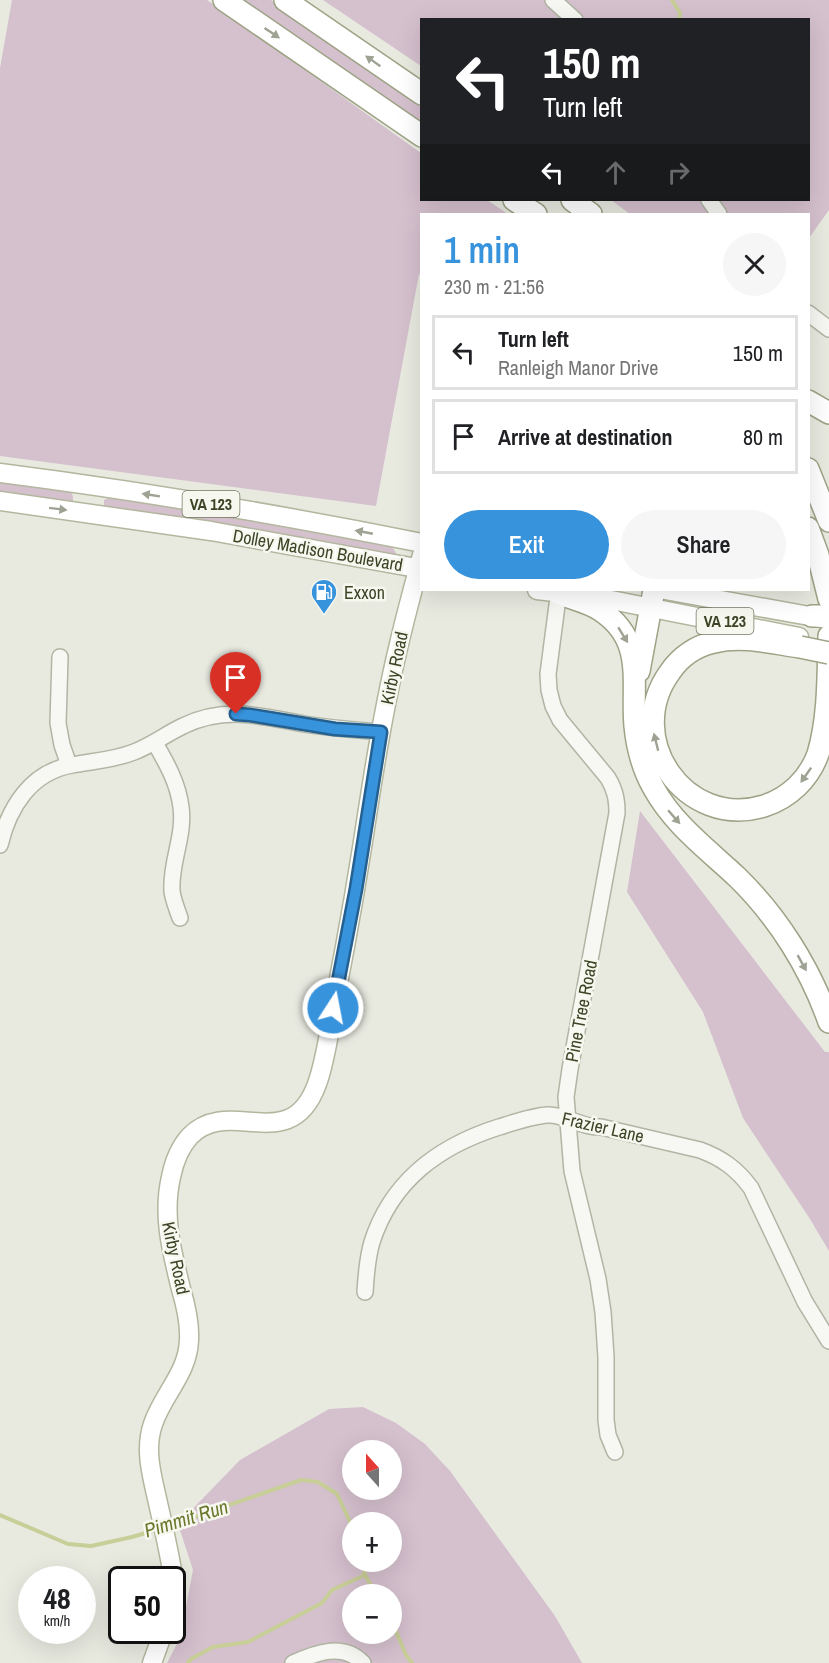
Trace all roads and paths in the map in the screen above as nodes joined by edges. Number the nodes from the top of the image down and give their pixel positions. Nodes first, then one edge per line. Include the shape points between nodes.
1 (224, 0) edge
2 (285, 0) edge
3 (553, 0) edge
4 (573, 18) edge
5 (420, 93) edge
6 (420, 135) edge
7 (516, 201) edge
8 (573, 201) edge
9 (534, 213) edge
10 (590, 213) edge
11 (810, 314) edge
12 (828, 324) edge
13 (810, 402) edge
14 (829, 413) edge
15 (0, 473) edge
16 (810, 475) edge
17 (92, 485) junction
18 (0, 501) edge
19 (89, 513) junction
20 (829, 521) edge
21 (810, 533) edge
22 (420, 543) edge
23 (420, 564) edge
24 (559, 591) edge
25 (672, 591) edge
26 (652, 598) edge
27 (829, 599) edge
28 (816, 616) edge
29 (829, 636) edge
30 (799, 642) junction
31 (829, 653) edge
32 (60, 657) dead end
33 (635, 695) junction
34 (381, 732) junction
35 (155, 743) junction
36 (69, 765) junction
37 (0, 845) edge
38 (180, 918) dead end
39 (829, 1022) edge
40 (567, 1119) junction
41 (365, 1292) dead end
42 (829, 1341) edge
43 (615, 1452) dead end
44 (171, 1566) edge
45 (159, 1644) edge
46 (152, 1663) edge
47 (293, 1663) edge
48 (363, 1663) edge

1 -> 6 highway
5 -> 2 highway
3 - 4 street
7 - 9 highway
8 - 10 highway
11 - 12 street
13 - 14 highway
15 - 17 main road, Dolley Madison Boulevard / VA 123
16 - 20 highway
17 - 19 main road
22 -> 17 main road, Dolley Madison Boulevard / VA 123
18 -> 19 main road, Dolley Madison Boulevard / VA 123
19 - 23 main road, Dolley Madison Boulevard / VA 123
21 - 27 highway
23 - 34 main road, Kirby Road
24 - 26 main road, VA 123 via 596,597
24 -> 33 highway via 599,609 624,633 634,662
24 - 40 street, Pine Tree Road via 548,674 553,706 608,778 617,799 570,1069
25 - 28 main road, VA 123
26 - 30 main road, VA 123
26 - 33 highway
29 -> 30 highway via 822,736 814,762 798,786 767,805 737,810 707,803 682,788 664,765 653,730 655,702 672,669 689,653 715,641
30 - 31 highway, bridge
32 - 36 street via 58,723
33 -> 39 highway via 638,746 658,796 776,923 814,985
34 - 35 street via 236,714 199,720
34 - 44 main road, Kirby Road via 341,969 312,1095 303,1109 282,1122 224,1120 205,1125 186,1141 171,1173 166,1202 168,1231 189,1323 189,1343 183,1369 157,1414 149,1439 150,1469
35 - 36 street via 132,753
35 - 38 street via 171,773 182,809 172,889
36 - 37 street via 35,782 22,795 11,811
40 - 41 street, Frazier Lane via 550,1114 485,1132 457,1143 420,1168 380,1221 367,1266
40 - 42 street, Frazier Lane via 700,1150 729,1164 751,1188 805,1302
40 - 43 street, Pine Tree Road via 572,1172 603,1312 606,1420
45 - 46 main road
47 - 48 street via 338,1650

